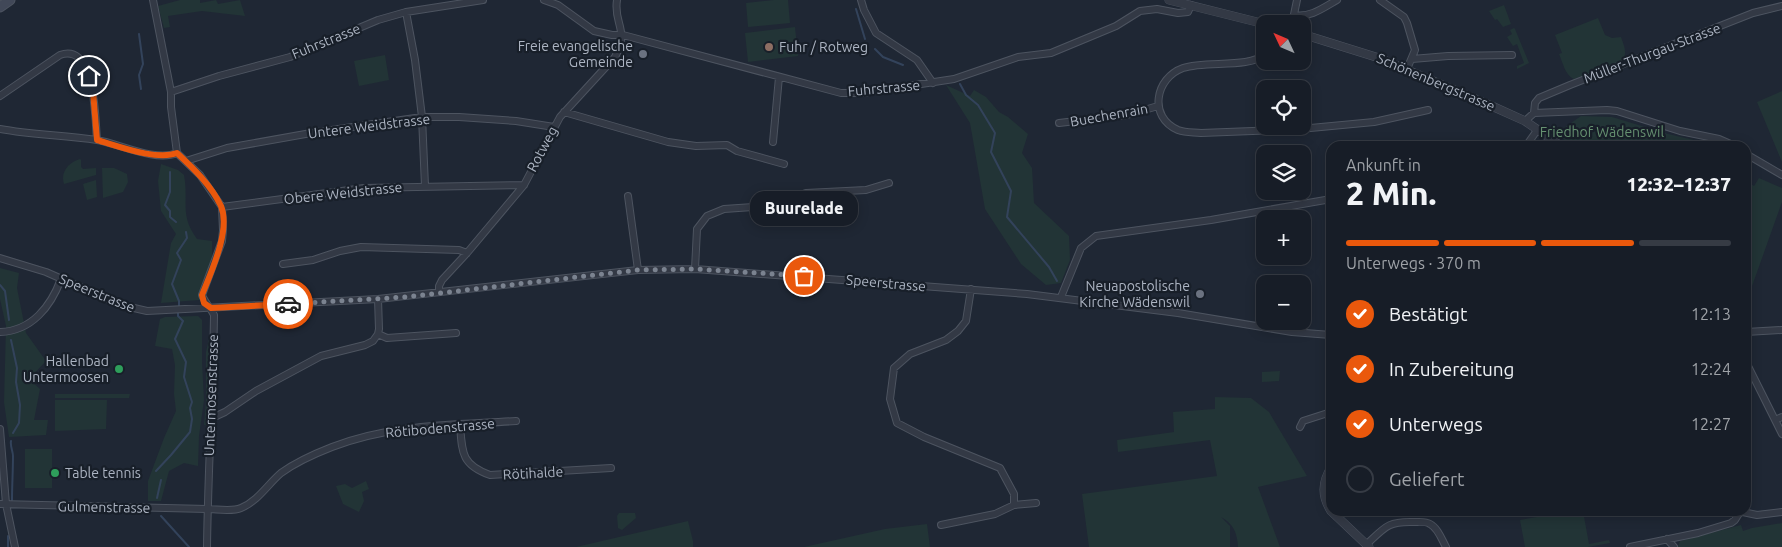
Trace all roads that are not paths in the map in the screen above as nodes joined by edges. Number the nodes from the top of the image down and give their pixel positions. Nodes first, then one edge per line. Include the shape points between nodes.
1 (10, 0) edge
2 (153, 0) edge
3 (483, 0) edge
4 (544, 0) edge
5 (617, 0) edge
6 (862, 0) edge
7 (1169, 0) edge
8 (1297, 0) edge
9 (1337, 0) edge
10 (1380, 0) edge
11 (1191, 5) junction
12 (1782, 6) edge
13 (0, 7) edge
14 (406, 12) junction
15 (1294, 15) edge
16 (1309, 15) edge
17 (1256, 22) edge
18 (623, 34) junction
19 (1311, 37) edge
20 (1512, 55) dead end
21 (1256, 59) edge
22 (1412, 59) junction
23 (1407, 69) junction
24 (779, 77) junction
25 (933, 84) junction
26 (171, 92) junction
27 (0, 96) edge
28 (1158, 106) junction
29 (1428, 110) dead end
30 (564, 112) junction
31 (1534, 113) junction
32 (422, 117) junction
33 (1525, 121) junction
34 (1058, 124) dead end
35 (554, 127) junction
36 (0, 129) edge
37 (1538, 129) junction
38 (97, 140) junction
39 (1530, 141) edge
40 (1554, 141) edge
41 (1724, 141) edge
42 (773, 142) dead end
43 (177, 153) junction
44 (1751, 157) edge
45 (186, 161) junction
46 (784, 164) dead end
47 (1782, 174) edge
48 (889, 183) dead end
49 (524, 184) junction
50 (425, 186) junction
51 (628, 196) dead end
52 (1326, 200) edge
53 (222, 208) junction
54 (468, 253) junction
55 (0, 258) edge
56 (283, 264) dead end
57 (695, 269) junction
58 (638, 270) junction
59 (61, 279) junction
60 (971, 289) junction
61 (440, 292) junction
62 (1061, 298) junction
63 (378, 299) junction
64 (211, 308) junction
65 (1782, 330) edge
66 (0, 332) edge
67 (1751, 332) edge
68 (456, 333) dead end
69 (378, 334) junction
70 (1326, 335) edge
71 (1751, 372) edge
72 (1326, 414) edge
73 (1782, 417) edge
74 (212, 418) junction
75 (1775, 420) junction
76 (516, 421) dead end
77 (460, 424) junction
78 (1300, 427) dead end
79 (0, 429) edge
80 (1782, 434) edge
81 (611, 468) dead end
82 (1326, 479) edge
83 (1326, 499) edge
84 (3, 504) edge
85 (1036, 504) dead end
86 (1014, 506) junction
87 (207, 509) junction
88 (1782, 512) edge
89 (1751, 514) edge
90 (1336, 516) edge
91 (1737, 516) edge
92 (941, 524) dead end
93 (1667, 539) junction
94 (1368, 546) edge
95 (15, 547) edge
96 (207, 547) edge
97 (1446, 547) edge
98 (1630, 547) edge
99 (1674, 547) edge

1 - 13 main road
2 - 26 street
3 - 14 street, Fuhrstrasse
4 - 18 street, Fuhrstrasse via 558,5 594,31
5 - 18 street via 615,8
6 - 25 street via 876,33 917,60
7 - 11 street
8 - 15 street
9 - 16 street
10 - 22 street via 1400,13 1407,23 1415,50
11 - 17 street
11 - 25 street, Fuhrstrasse via 1188,12 1182,14 1157,9 1140,11 1116,26 1051,53 1018,57
12 - 31 street, Müller-Thurgau-Strasse via 1752,13 1562,88 1538,99
14 - 26 street, Fuhrstrasse via 378,20 290,57
14 - 32 street
18 - 24 street, Fuhrstrasse
18 - 30 street, Rotweg via 616,57
19 - 23 street, Schönenbergstrasse
20 - 22 street
21 - 28 street via 1186,67 1177,71 1163,84
22 - 23 street
23 - 33 street, Schönenbergstrasse
24 - 25 street, Fuhrstrasse via 841,93 862,94
24 - 42 street
26 - 43 street
27 - 38 street via 60,55 74,54 82,61 89,76
28 - 29 street via 1170,124 1188,132 1300,129 1374,122
28 - 34 street, Buechenrain via 1127,115
30 - 35 street, Rotweg
30 - 46 street via 668,142 696,146 727,145
31 - 33 street, Müller-Thurgau-Strasse
31 - 41 street via 1612,110
32 - 35 street, Untere Weidstrasse via 516,121
32 - 45 street, Untere Weidstrasse via 227,148
32 - 50 street
33 - 37 street, Schönenbergstrasse
35 - 49 street, Rotweg
36 - 38 street
37 - 39 street
37 - 40 street, Schönenbergstrasse
38 - 43 street via 153,154 170,156
43 - 45 street
44 - 47 street
45 - 53 street via 200,175
48 - 57 street via 866,190 806,193 768,206 724,210 707,216 697,229
49 - 50 street, Obere Weidstrasse
49 - 54 street, Rotweg
50 - 53 street, Obere Weidstrasse via 364,188
51 - 58 street
52 - 62 street via 1096,236 1081,248
53 - 64 street, Untermosenstrasse via 222,241 202,295 204,303
54 - 56 street via 460,250 361,247
54 - 61 street, Rotweg via 440,283
55 - 59 street, Speerstrasse
57 - 58 street, Speerstrasse
57 - 60 street, Speerstrasse
58 - 61 street, Speerstrasse
59 - 64 street, Speerstrasse via 121,305 142,310
59 - 66 street via 50,303 29,325
60 - 62 street, Speerstrasse
60 - 86 street via 966,321 958,331 946,340 910,354 894,368 890,399 897,423 1000,468 1014,494
61 - 63 street, Speerstrasse
62 - 70 street, Speerstrasse
63 - 64 street, Speerstrasse
63 - 69 street
64 - 74 street, Untermosenstrasse via 214,314
65 - 67 street
68 - 69 street via 387,338
69 - 74 street via 365,345 321,356
71 - 75 street
72 - 78 street via 1303,421
73 - 75 street
74 - 87 street, Untermosenstrasse
75 - 80 street
76 - 77 street, Rötibodenstrasse
77 - 81 street, Rötihalde via 462,451 467,463 490,475
77 - 87 street, Rötibodenstrasse via 368,435 332,447 305,458 281,474 257,498 240,509
79 - 84 street
82 - 83 street
84 - 87 street, Gulmenstrasse
84 - 95 street
85 - 86 street
86 - 92 street via 996,514
87 - 96 street, Untermosenstrasse
88 - 89 street
90 - 94 street
91 - 93 street via 1731,523
93 - 98 street
93 - 99 street
94 - 97 street via 1388,525 1400,522 1430,524

